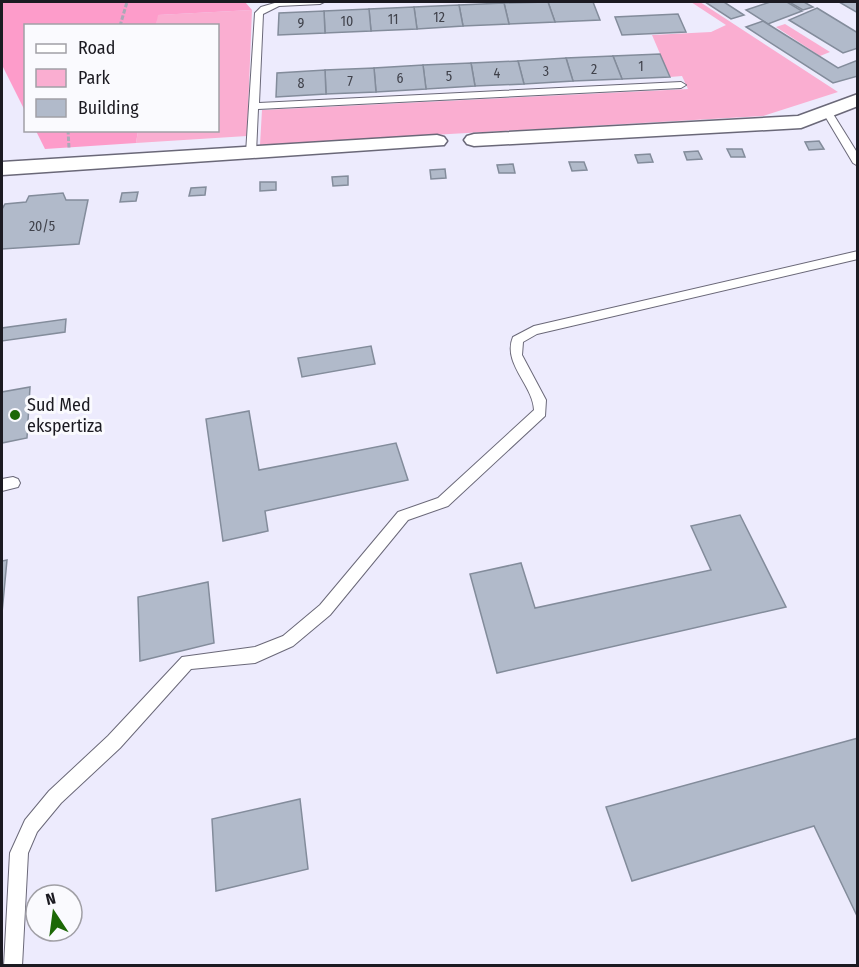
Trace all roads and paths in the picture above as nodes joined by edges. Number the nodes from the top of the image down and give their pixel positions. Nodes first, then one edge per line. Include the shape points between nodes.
1 (128, 2) edge
2 (320, 2) edge
3 (121, 24) edge
4 (681, 85) dead end
5 (858, 99) edge
6 (255, 106) junction
7 (827, 111) junction
8 (474, 140) dead end
9 (437, 141) dead end
10 (251, 153) junction
11 (858, 163) edge
12 (2, 169) edge
13 (858, 255) edge
14 (13, 966) edge

1 - 3 path
2 - 6 lane via 276,3 264,6 259,13
4 - 6 lane
5 - 7 street
6 - 10 lane
7 - 8 street via 801,122
7 - 11 lane
9 - 10 street
10 - 12 street
13 - 14 lane via 534,330 517,340 516,355 540,400 541,412 443,502 403,516 325,610 288,641 255,655 187,662 114,742 55,796 19,853

